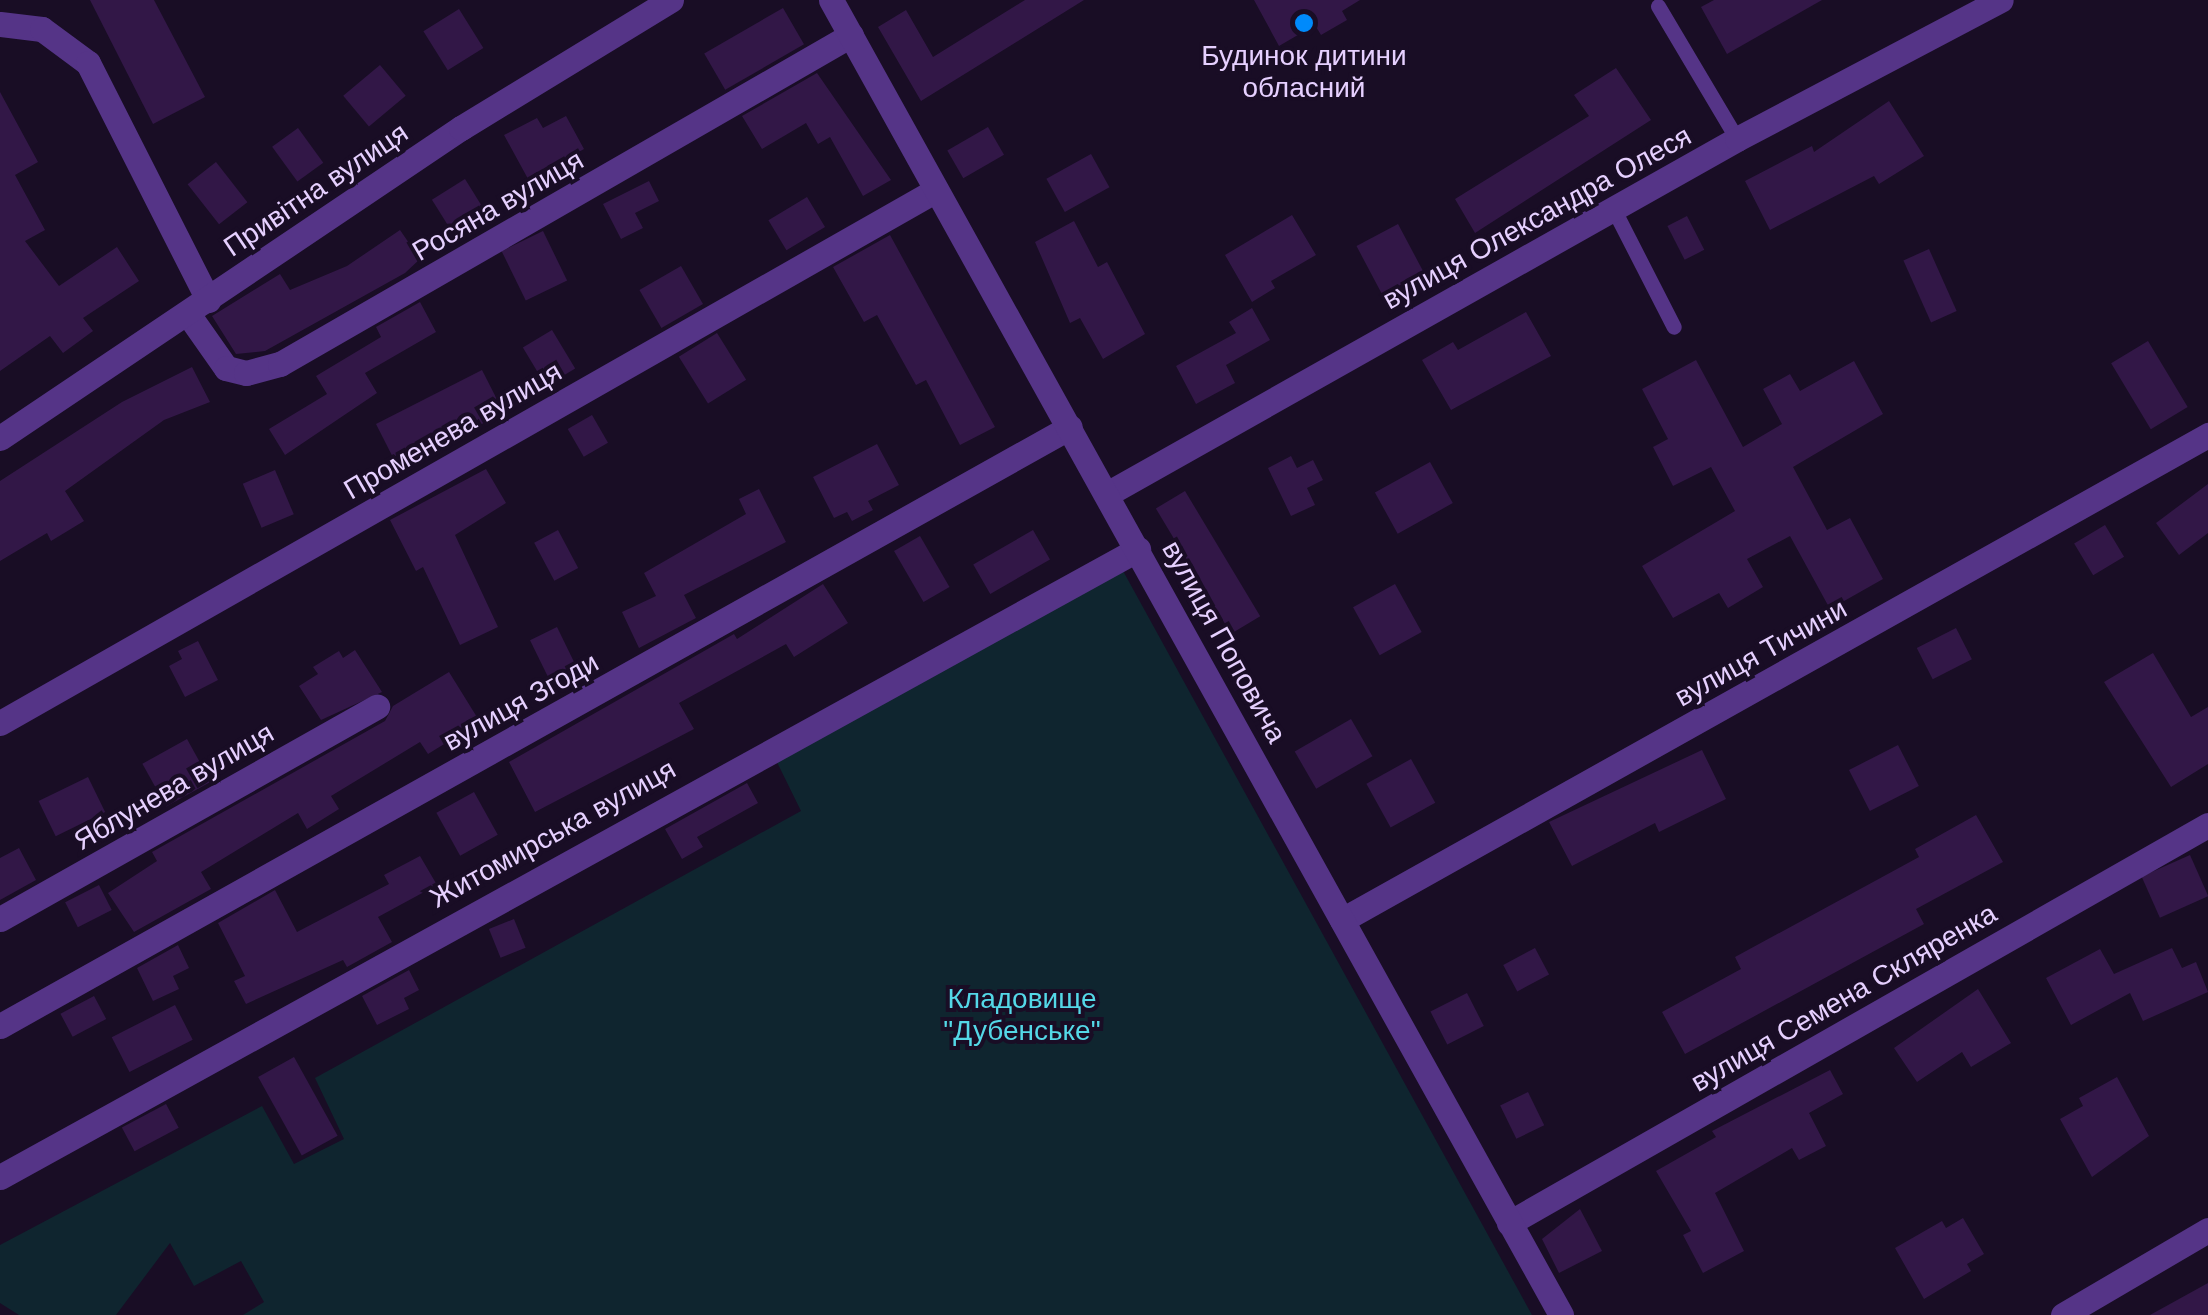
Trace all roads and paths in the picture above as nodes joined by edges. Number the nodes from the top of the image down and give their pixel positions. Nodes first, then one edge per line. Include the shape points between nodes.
1 (671, 0) edge
2 (831, 0) edge
3 (2001, 0) edge
4 (1658, 6) dead end
5 (0, 24) edge
6 (851, 35) junction
7 (1737, 140) junction
8 (936, 190) junction
9 (1614, 210) junction
10 (198, 307) junction
11 (1674, 327) dead end
12 (1070, 427) junction
13 (2208, 434) edge
14 (0, 438) edge
15 (1107, 494) junction
16 (1138, 549) junction
17 (377, 707) dead end
18 (0, 724) edge
19 (2208, 825) edge
20 (0, 919) edge
21 (1342, 920) junction
22 (0, 1026) edge
23 (0, 1177) edge
24 (1509, 1223) junction
25 (2208, 1230) edge
26 (1561, 1315) edge
27 (2062, 1315) edge

1 - 10 street, Привітна вулиця via 460,128
2 - 6 street, вулиця Поповича
3 - 7 street, вулиця Олександра Олеся
4 - 7 lane
5 - 10 street via 42,29 88,63
6 - 8 street, вулиця Поповича
6 - 10 street, Росяна вулиця via 280,364 246,373 226,368
7 - 9 street, вулиця Олександра Олеся
8 - 12 street, вулиця Поповича
8 - 18 street, Променева вулиця
9 - 11 lane
9 - 15 street, вулиця Олександра Олеся
10 - 14 street, Привітна вулиця
12 - 15 street, вулиця Поповича
12 - 22 street, вулиця Згоди
13 - 21 street, вулиця Тичини
15 - 16 street, вулиця Поповича
16 - 21 street, вулиця Поповича
16 - 23 street, Житомирська вулиця
17 - 20 street, Яблунева вулиця
19 - 24 street, вулиця Семена Скляренка
21 - 24 street, вулиця Поповича
24 - 26 street, вулиця Поповича
25 - 27 street

